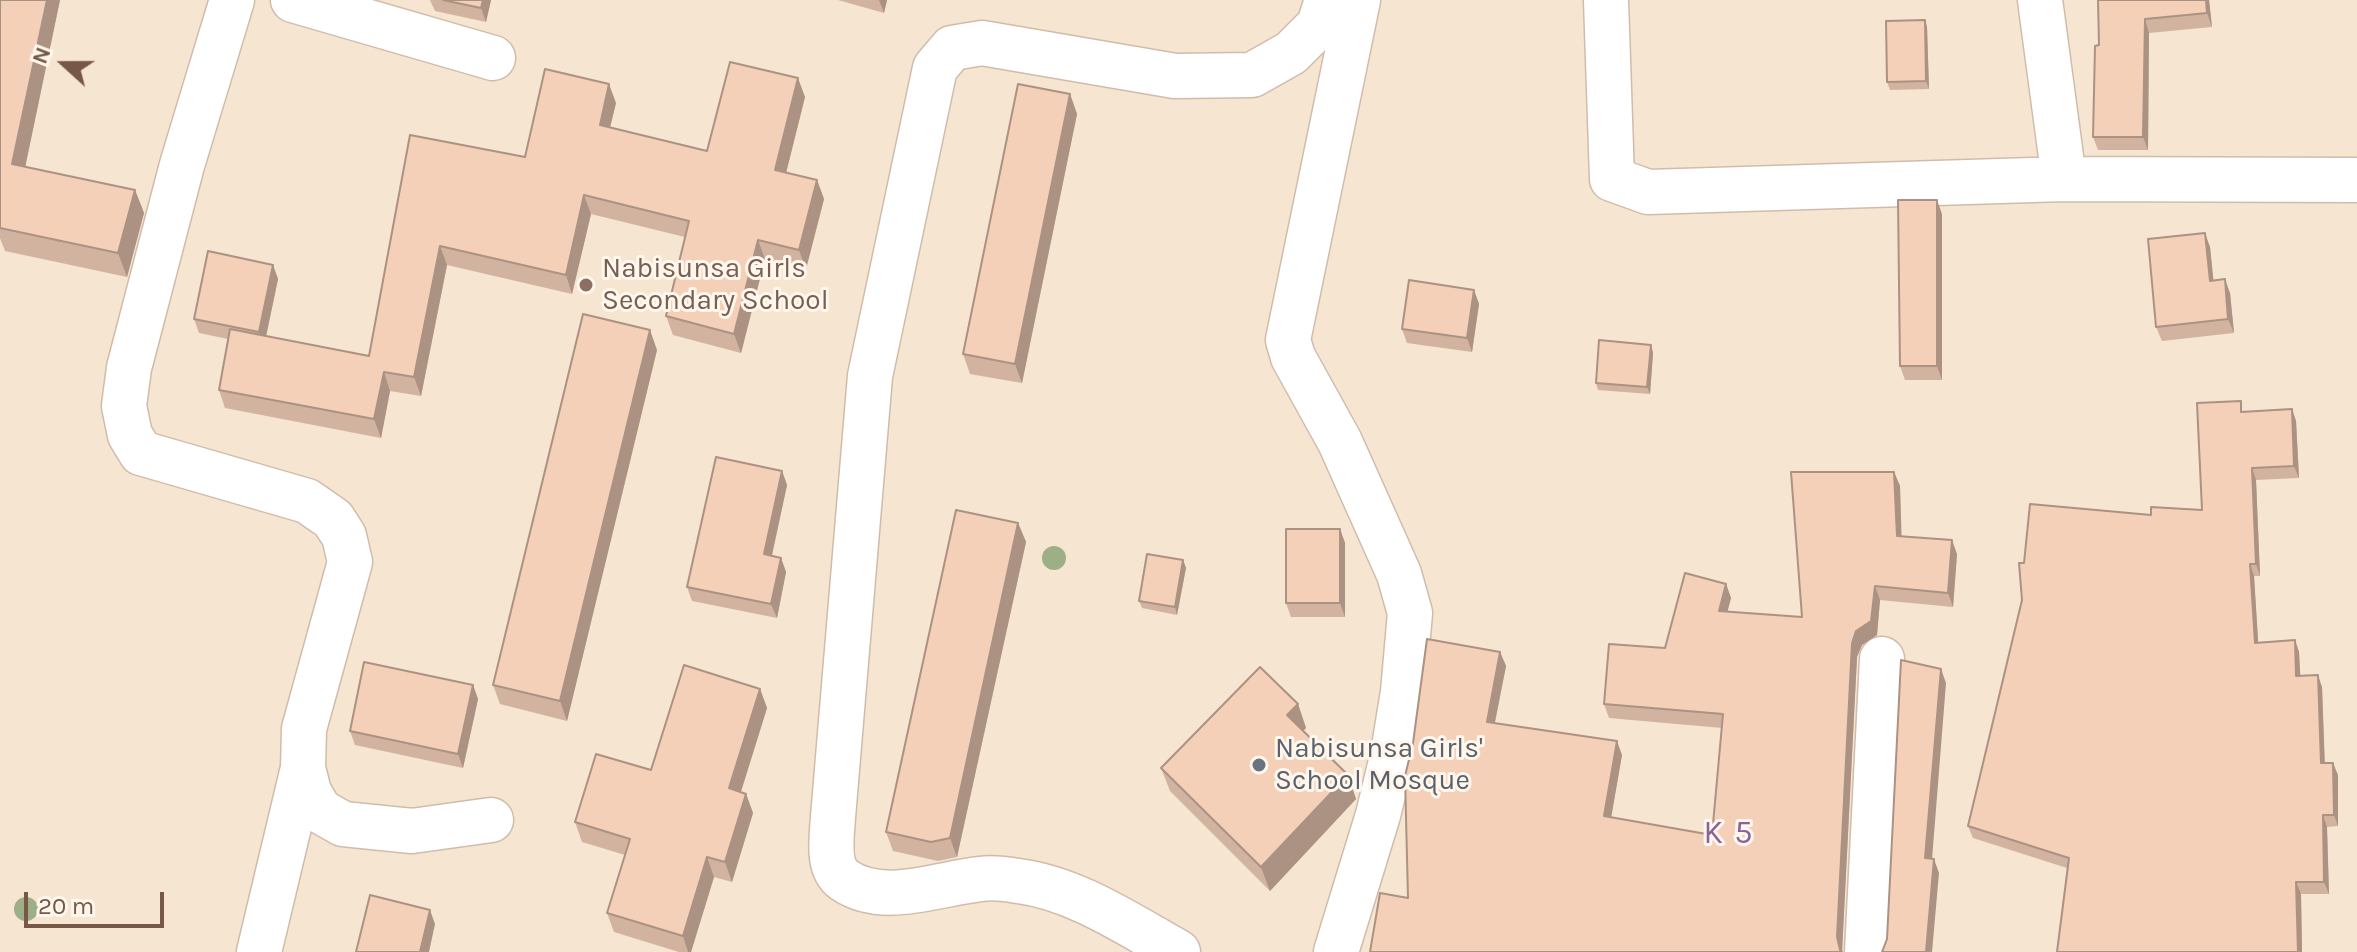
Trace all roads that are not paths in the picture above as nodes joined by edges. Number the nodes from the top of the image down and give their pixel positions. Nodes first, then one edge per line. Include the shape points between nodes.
1 (232, 0) edge
2 (293, 0) edge
3 (1327, 0) edge
4 (1358, 0) edge
5 (1606, 0) edge
6 (2040, 0) edge
7 (493, 58) dead end
8 (2064, 179) junction
9 (2357, 180) edge
10 (1882, 659) dead end
11 (303, 768) junction
12 (491, 820) dead end
13 (1120, 937) edge
14 (259, 952) edge
15 (1178, 952) edge
16 (1336, 952) edge
17 (1867, 952) edge

1 - 11 street via 182,165 129,368 124,406 130,435 141,453 307,501 333,519 344,536 350,562 304,729
2 - 7 street
3 - 13 street via 1319,25 1291,53 1252,75 1175,76 982,43 952,48 935,68 870,376 833,817 834,867 844,880 896,893 984,878 1057,890
4 - 16 street via 1288,340 1399,574 1410,613 1393,753
5 - 8 street via 1612,179 1648,192
6 - 8 street
8 - 9 street
10 - 17 street
11 - 12 street via 320,811 343,824 412,831
11 - 14 street
13 - 15 street

